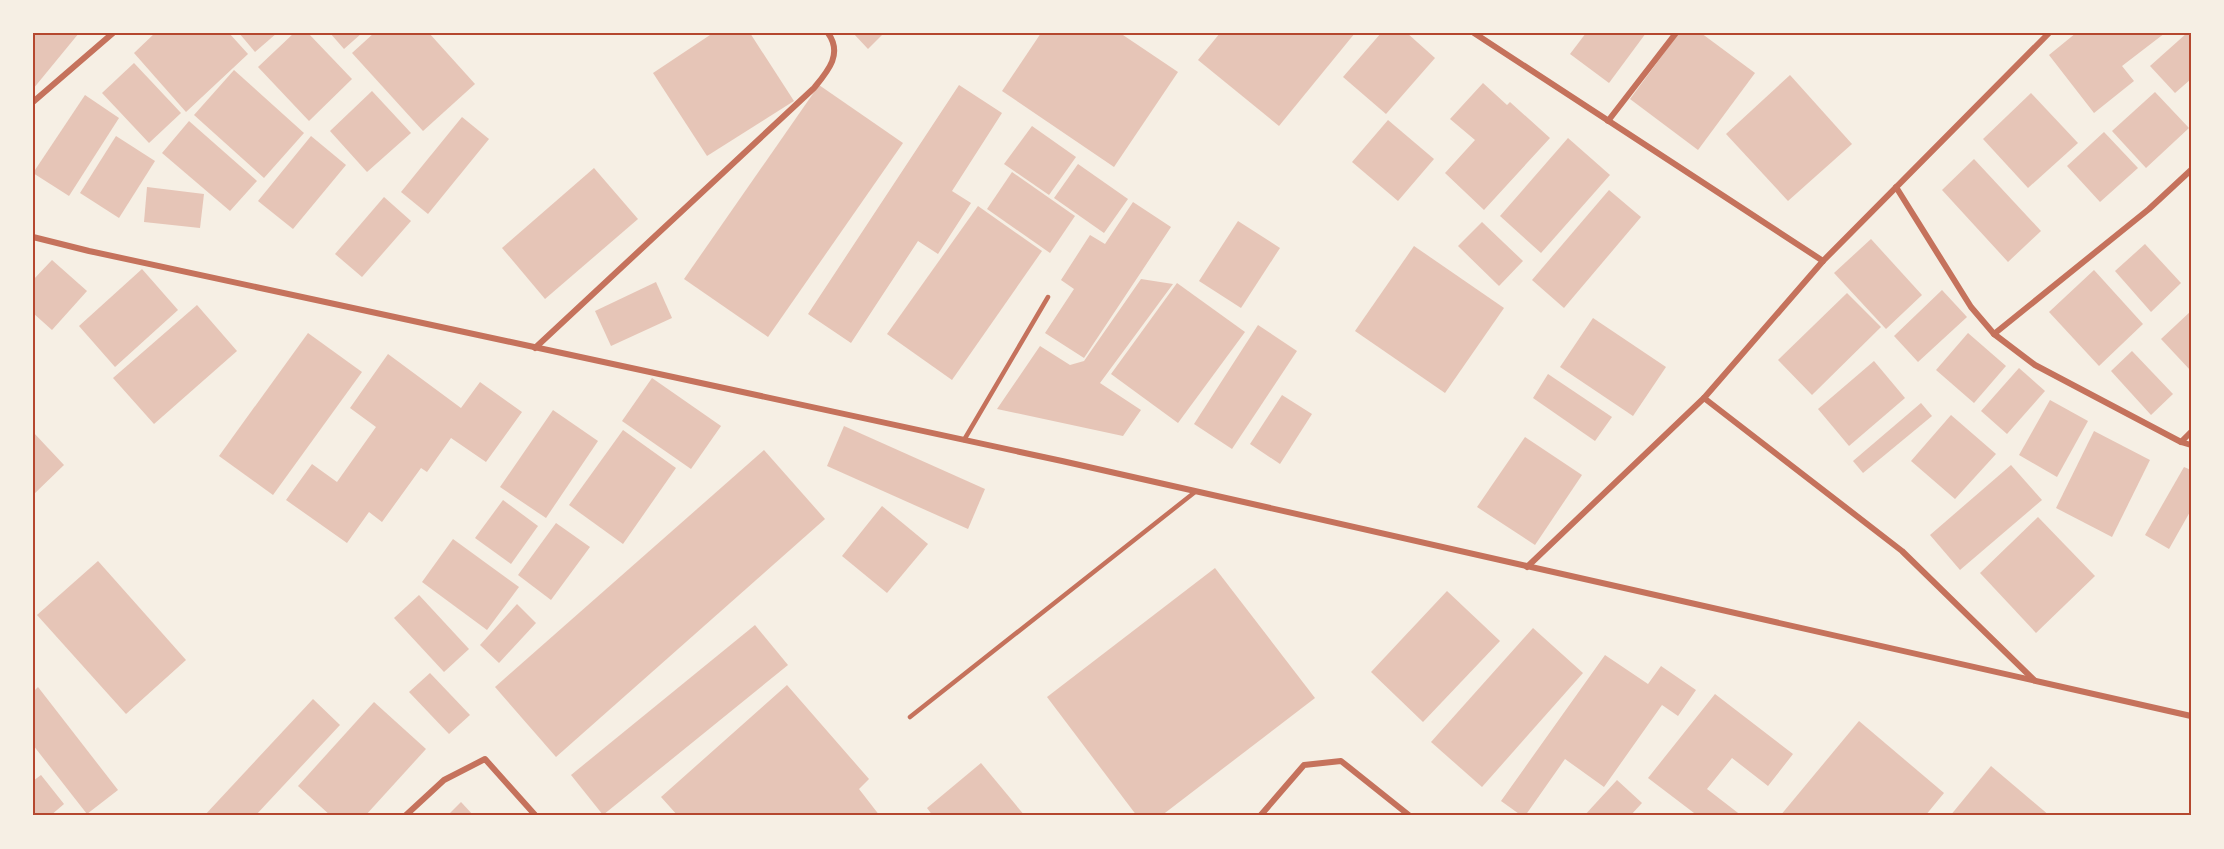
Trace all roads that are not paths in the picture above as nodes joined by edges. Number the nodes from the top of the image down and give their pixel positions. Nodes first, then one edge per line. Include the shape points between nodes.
1 (113, 33) edge
2 (828, 33) edge
3 (1474, 33) edge
4 (1676, 33) edge
5 (2049, 33) edge
6 (33, 102) edge
7 (1608, 121) junction
8 (2191, 170) edge
9 (1896, 187) junction
10 (33, 237) edge
11 (1823, 261) junction
12 (1048, 297) dead end
13 (1994, 334) junction
14 (535, 348) junction
15 (1704, 398) junction
16 (2191, 432) edge
17 (964, 440) junction
18 (2181, 442) junction
19 (2191, 445) edge
20 (1195, 492) junction
21 (1527, 567) junction
22 (2035, 681) junction
23 (2191, 716) edge
24 (910, 717) dead end
25 (405, 816) edge
26 (536, 816) edge
27 (1260, 816) edge
28 (1410, 816) edge

1 - 6 street
2 - 14 street via 835,58 814,88
3 - 7 street
4 - 7 street
5 - 9 street
7 - 11 street
8 - 13 street via 2150,209
9 - 11 street
9 - 13 street via 1971,307
10 - 14 street
11 - 15 street
12 - 17 lane
13 - 18 street via 2035,365
14 - 17 street
15 - 21 street
15 - 22 street via 1902,551
16 - 18 street
17 - 20 street
18 - 19 street
20 - 21 street
20 - 24 lane
21 - 22 street
22 - 23 street
25 - 26 street via 444,780 485,759
27 - 28 street via 1304,765 1341,761

